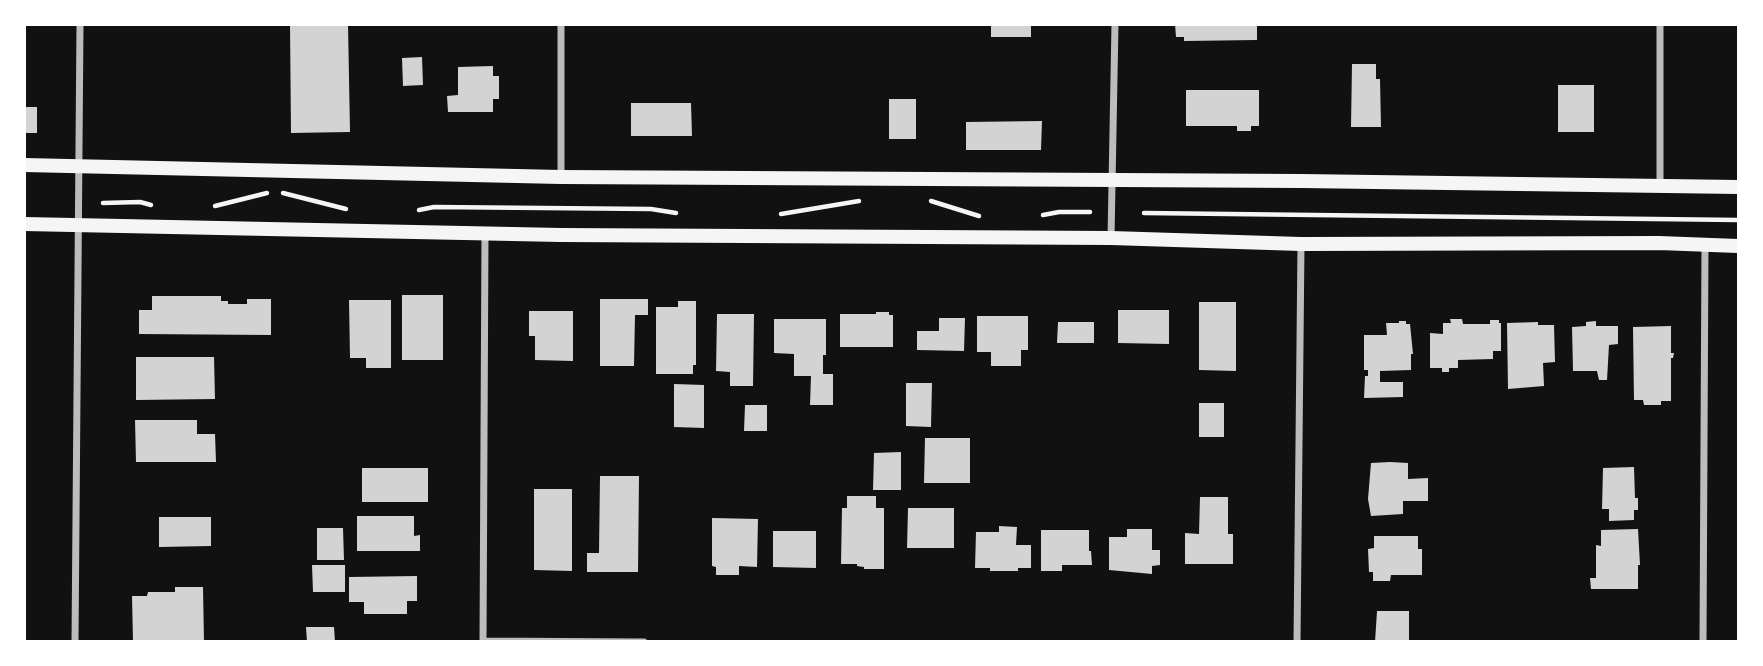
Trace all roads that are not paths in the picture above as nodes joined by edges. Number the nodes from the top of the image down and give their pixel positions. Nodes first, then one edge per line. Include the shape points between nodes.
1 (80, 24) edge
2 (561, 24) edge
3 (1115, 24) edge
4 (1660, 24) edge
5 (24, 165) edge
6 (80, 166) junction
7 (561, 177) junction
8 (1113, 180) junction
9 (1660, 185) junction
10 (1738, 187) edge
11 (24, 224) edge
12 (79, 224) junction
13 (485, 234) junction
14 (1111, 238) junction
15 (1301, 244) junction
16 (1705, 245) junction
17 (1738, 246) edge
18 (484, 641) edge
19 (75, 642) edge
20 (644, 642) edge
21 (1297, 642) edge
22 (1703, 642) edge

1 - 6 street
2 - 7 street
3 - 8 street
4 - 9 street
5 - 6 main road
6 - 7 main road
6 - 12 street
7 - 8 main road
8 - 9 main road
8 - 14 street
9 - 10 main road
11 - 12 main road
12 - 13 main road
12 - 19 street
13 - 14 main road
13 - 18 street
14 - 15 main road
15 - 16 main road
15 - 21 street
16 - 17 main road
16 - 22 street
18 - 20 street

